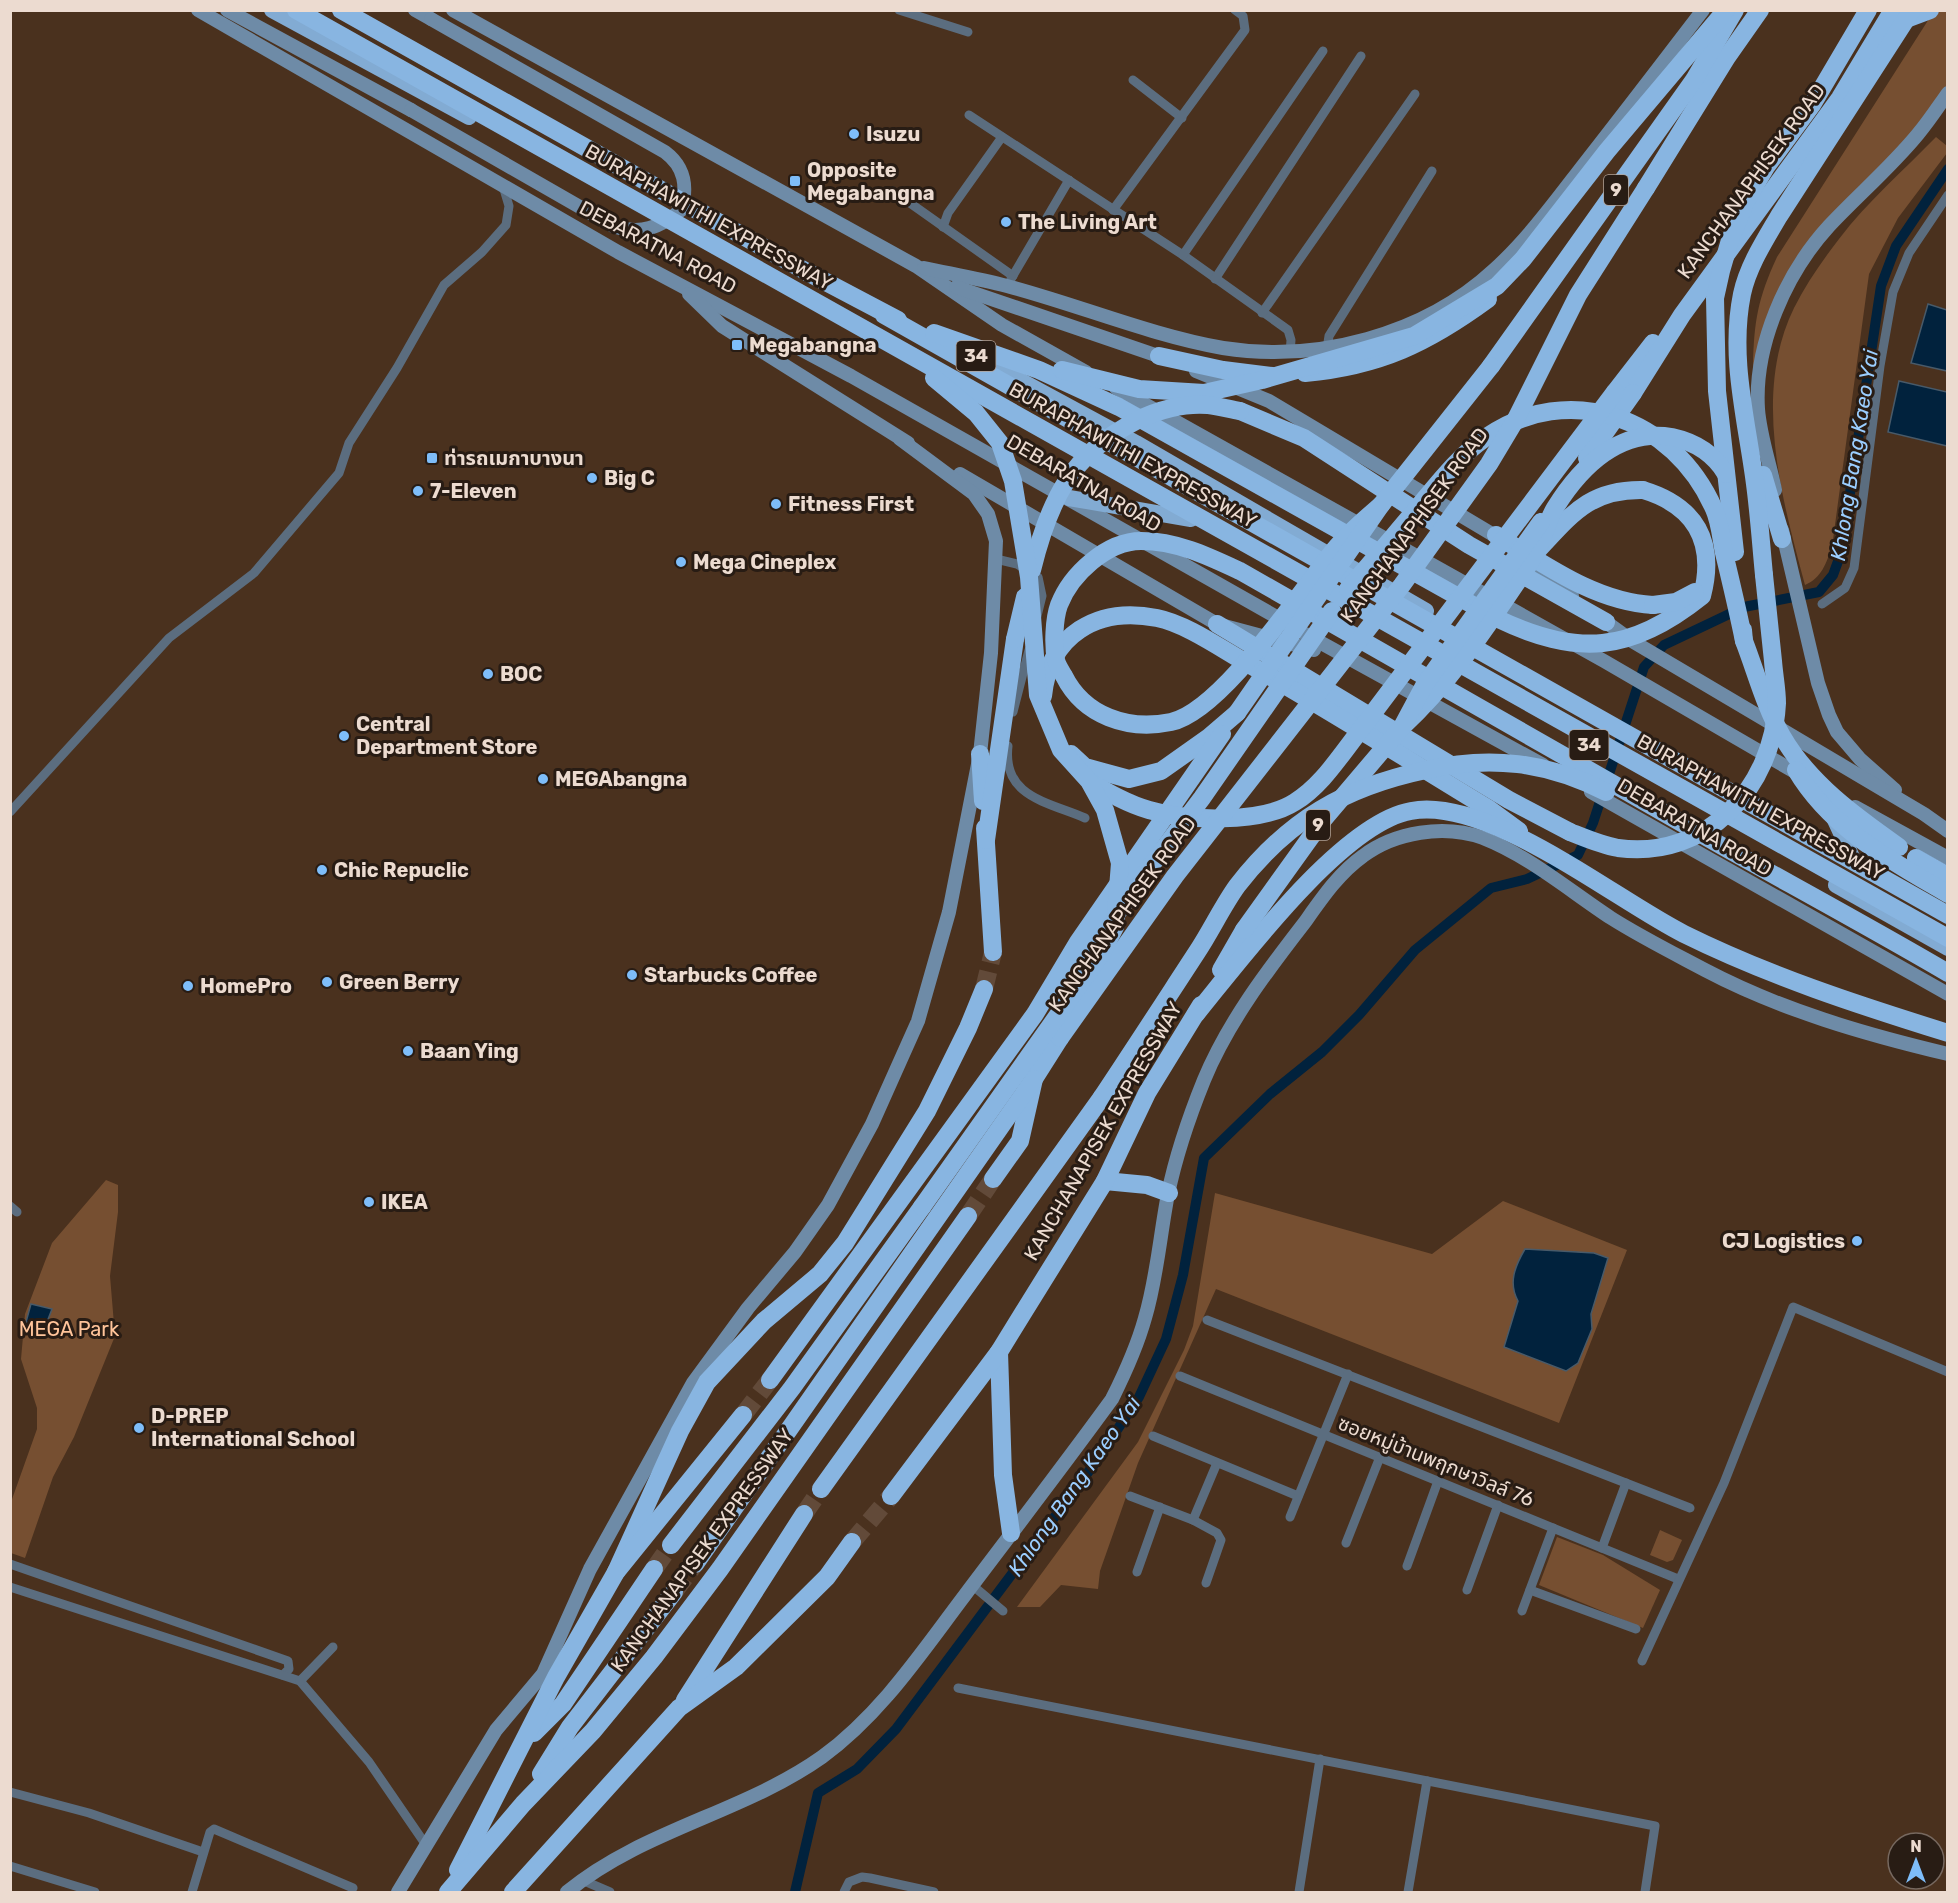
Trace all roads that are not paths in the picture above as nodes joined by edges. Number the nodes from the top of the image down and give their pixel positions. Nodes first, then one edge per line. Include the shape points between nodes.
1 (198, 10) edge
2 (227, 10) edge
3 (272, 10) edge
4 (296, 10) edge
5 (341, 10) edge
6 (356, 10) edge
7 (415, 10) edge
8 (453, 10) edge
9 (899, 10) edge
10 (1235, 10) edge
11 (1703, 10) edge
12 (1726, 10) edge
13 (1733, 10) edge
14 (1760, 10) edge
15 (1868, 10) edge
16 (1930, 10) edge
17 (1904, 14) edge
18 (968, 32) dead end
19 (1323, 51) dead end
20 (1361, 57) dead end
21 (1133, 80) dead end
22 (1415, 94) dead end
23 (1947, 94) edge
24 (969, 115) dead end
25 (1182, 118) junction
26 (1002, 137) junction
27 (1432, 171) dead end
28 (1069, 180) junction
29 (503, 186) junction
30 (893, 191) dead end
31 (1947, 195) edge
32 (1113, 210) junction
33 (943, 226) junction
34 (1183, 255) junction
35 (916, 266) junction
36 (1215, 279) junction
37 (674, 280) junction
38 (938, 281) junction
39 (1010, 281) junction
40 (1262, 313) junction
41 (884, 315) junction
42 (874, 335) junction
43 (1327, 349) junction
44 (1290, 353) junction
45 (1159, 356) junction
46 (1005, 358) junction
47 (1738, 375) junction
48 (1624, 393) junction
49 (900, 439) junction
50 (1070, 498) junction
51 (1381, 505) junction
52 (1191, 519) junction
53 (1496, 535) junction
54 (1782, 539) junction
55 (1537, 551) junction
56 (996, 559) junction
57 (1822, 604) dead end
58 (1606, 622) junction
59 (1216, 624) junction
60 (1744, 641) junction
61 (1351, 660) junction
62 (1237, 713) junction
63 (1402, 727) junction
64 (1782, 735) junction
65 (980, 754) junction
66 (1089, 781) junction
67 (1821, 787) junction
68 (10, 812) edge
69 (1924, 814) junction
70 (1085, 818) dead end
71 (1947, 831) edge
72 (986, 840) junction
73 (1537, 846) junction
74 (1899, 847) dead end
75 (1852, 857) junction
76 (1916, 858) dead end
77 (1947, 858) edge
78 (1137, 872) junction
79 (1947, 876) edge
80 (1947, 894) edge
81 (1947, 913) edge
82 (1244, 930) joint
83 (1947, 938) edge
84 (1947, 948) edge
85 (993, 952) tunnel mouth
86 (1947, 973) edge
87 (1947, 984) edge
88 (984, 989) tunnel mouth
89 (1947, 994) edge
90 (1196, 1014) junction
91 (1947, 1033) edge
92 (1947, 1054) edge
93 (1034, 1079) junction
94 (993, 1179) tunnel mouth
95 (1105, 1181) junction
96 (1168, 1193) junction
97 (968, 1216) tunnel mouth
98 (1207, 1320) dead end
99 (999, 1352) junction
100 (1947, 1372) edge
101 (1348, 1374) junction
102 (1180, 1376) dead end
103 (770, 1380) tunnel mouth
104 (743, 1414) tunnel mouth
105 (1323, 1434) junction
106 (1153, 1436) dead end
107 (1380, 1457) junction
108 (1217, 1463) junction
109 (1438, 1481) junction
110 (1626, 1483) junction
111 (821, 1489) tunnel mouth
112 (891, 1496) tunnel mouth
113 (1130, 1496) dead end
114 (1298, 1496) junction
115 (1498, 1505) junction
116 (1160, 1507) junction
117 (1690, 1508) dead end
118 (804, 1514) tunnel mouth
119 (1290, 1517) dead end
120 (1193, 1520) junction
121 (1553, 1528) junction
122 (1011, 1533) junction
123 (852, 1542) tunnel mouth
124 (1346, 1543) dead end
125 (671, 1545) tunnel mouth
126 (1602, 1548) junction
127 (10, 1564) edge
128 (695, 1564) tunnel mouth
129 (1407, 1566) dead end
130 (654, 1569) tunnel mouth
131 (616, 1572) junction
132 (1137, 1572) dead end
133 (1678, 1579) junction
134 (1206, 1583) dead end
135 (972, 1586) junction
136 (10, 1587) edge
137 (1467, 1590) dead end
138 (1530, 1590) junction
139 (674, 1592) tunnel mouth
140 (1003, 1611) dead end
141 (1522, 1611) dead end
142 (1636, 1629) dead end
143 (333, 1647) dead end
144 (1642, 1661) dead end
145 (283, 1675) junction
146 (300, 1681) junction
147 (958, 1688) dead end
148 (679, 1708) junction
149 (524, 1742) junction
150 (1320, 1759) junction
151 (1427, 1781) junction
152 (10, 1792) edge
153 (523, 1804) junction
154 (426, 1845) junction
155 (203, 1852) junction
156 (10, 1866) edge
157 (582, 1880) junction
158 (353, 1888) dead end
159 (194, 1892) edge
160 (95, 1893) edge
161 (398, 1893) edge
162 (447, 1893) edge
163 (513, 1893) edge
164 (567, 1893) edge
165 (609, 1893) edge
166 (844, 1893) edge
167 (934, 1893) edge
168 (1299, 1893) edge
169 (1408, 1893) edge
170 (1645, 1893) edge

1 - 29 main road, DEBARATNA ROAD / 34
2 - 7 main road, bridge via 613,226 633,231 653,228 681,210 683,173 674,158
3 - 52 highway, DEBARATNA ROAD / 34 via 676,230
4 - 42 highway, BURAPHAWITHI EXPRESSWAY, bridge
5 - 41 highway, BURAPHAWITHI EXPRESSWAY, bridge
6 - 75 highway, 34 via 1136,443
8 - 35 main road, 34
9 - 18 street
10 - 25 street via 1243,16 1245,30
11 - 43 main road via 1541,219 1494,271 1453,300 1411,322 1369,339
12 - 46 highway, bridge via 1607,151 1523,259 1497,286 1414,336 1204,393 1139,389
13 - 45 highway via 1507,283 1453,324 1401,352 1320,371 1270,376
13 - 51 highway, KANCHANAPHISEK ROAD / 9, bridge via 1694,80 1491,366
14 - 93 highway, KANCHANAPHISEK ROAD, bridge via 1726,57 1578,295 1489,464 1402,585 1175,876
15 - 60 highway, bridge via 1812,105 1746,201 1730,240 1715,297 1717,392
16 - 17 highway
17 - 47 highway via 1761,248 1742,292
17 - 48 highway, KANCHANAPHISEK ROAD / 9
19 - 34 street
20 - 36 street
21 - 25 street
22 - 40 street
23 - 54 main road via 1920,132 1810,249 1774,318 1759,378 1758,411
24 - 26 street
25 - 32 street
26 - 28 street
26 - 33 street via 948,213
27 - 43 street via 1329,336
28 - 32 street
28 - 39 street
29 - 37 main road, DEBARATNA ROAD / 34
29 - 68 street via 509,206 506,225 444,285 349,443 339,473 254,573 162,644
30 - 33 street
31 - 57 street via 1909,253 1896,281 1880,366 1854,568 1845,588
32 - 34 street
33 - 39 street
34 - 36 street
35 - 38 main road, 34
35 - 39 main road
36 - 40 street
37 - 49 main road via 722,326
37 - 50 main road, DEBARATNA ROAD / 34
38 - 45 main road
38 - 67 main road, 34 via 1002,325 1604,661
39 - 44 main road via 1090,312 1223,348
40 - 44 street via 1288,330
41 - 46 highway, bridge
41 - 81 highway, BURAPHAWITHI EXPRESSWAY, bridge
42 - 66 highway, bridge via 976,413 1000,443 1013,481 1029,577 1038,695 1061,750
42 - 83 highway, BURAPHAWITHI EXPRESSWAY, bridge
43 - 44 main road
45 - 53 main road via 1269,401
46 - 55 highway, bridge via 1119,407 1531,635 1570,643 1606,643 1631,637 1658,628 1679,614 1702,596 1706,580 1708,557 1701,533 1679,506 1643,489 1621,489 1587,501
47 - 54 highway
47 - 59 highway, bridge via 1755,484 1777,702 1769,746 1757,778 1732,812 1705,831 1648,848 1617,848 1570,831 1509,800
48 - 63 highway, KANCHANAPHISEK ROAD / 9, bridge via 1425,684
48 - 66 highway, bridge via 1346,750 1318,783 1293,803 1250,816 1184,816 1150,810
49 - 56 main road via 974,494 987,514 996,541
49 - 59 main road
50 - 52 highway
50 - 61 main road, DEBARATNA ROAD / 34
51 - 62 highway, KANCHANAPHISEK ROAD / 9, bridge
51 - 86 highway, bridge via 1336,547 1307,584 1300,593 1293,602 1286,612 1235,676 1205,704 1173,722 1139,725 1109,719 1085,705 1069,687 1056,661 1059,606 1094,559 1139,541 1204,553 1240,571 1292,601 1302,607 1436,683 1456,695
52 - 84 highway, DEBARATNA ROAD / 34
53 - 55 highway, bridge via 1611,598 1634,604 1676,602 1710,585 1731,558 1740,513 1734,487 1718,461 1696,445 1670,437 1639,436 1609,447 1589,466 1555,508
53 - 58 main road
54 - 69 main road via 1818,683 1837,732 1860,759
55 - 63 highway, bridge via 1434,697
56 - 65 main road
56 - 70 street via 1032,571 1042,585 1016,696 1007,756 1009,775 1026,792
58 - 69 main road
58 - 72 highway, bridge via 1460,539 1304,438 1240,411 1208,405 1173,408 1147,416 1103,439 1063,485 1048,513 1015,639
59 - 61 main road
60 - 64 highway, bridge
60 - 78 highway, bridge via 1716,511 1694,471 1679,455 1641,427 1608,414 1581,410 1524,417 1484,439 1452,467 1341,598 1202,798
61 - 89 main road, DEBARATNA ROAD / 34
62 - 73 highway via 1170,766 1129,779 1085,767 1063,747 1050,728 1042,700 1045,675 1054,655 1073,633 1099,619 1128,615 1158,618 1203,638 1489,809
62 - 78 highway, KANCHANAPHISEK ROAD / 9
63 - 82 highway, KANCHANAPHISEK ROAD / 9, bridge via 1323,820
64 - 74 highway, bridge via 1824,788
64 - 80 highway, bridge via 1804,784 1835,820 1869,847
65 - 72 highway
65 - 154 main road via 949,912 918,1021 872,1124 828,1205 693,1383 590,1569 543,1674 496,1730
66 - 125 highway, KANCHANAPISEK EXPRESSWAY, bridge via 1105,810 1120,863 1116,927 1064,1009 854,1303
67 - 75 highway
67 - 77 main road, 34
69 - 71 main road
72 - 85 highway
73 - 90 highway via 1449,811 1412,810 1378,824 1354,839 1320,870
73 - 91 highway via 1683,933 1840,999
75 - 81 highway, 34
76 - 79 highway
78 - 103 highway via 1091,950 1035,1014
82 - 90 highway, KANCHANAPISEK EXPRESSWAY
87 - 111 highway, bridge via 1589,784 1527,764 1496,760 1457,762 1361,787 1319,808 1272,847 1237,887 1102,1097
88 - 131 highway via 927,1111 845,1244 820,1274 764,1321 707,1382 680,1431
90 - 95 highway, KANCHANAPISEK EXPRESSWAY via 1148,1093
92 - 96 main road via 1876,1037 1756,996 1614,920 1482,838 1445,832 1413,833 1370,851 1337,879 1233,1022 1205,1077 1182,1137
93 - 94 highway via 1020,1140
93 - 128 highway
95 - 96 highway via 1148,1185
95 - 99 highway, KANCHANAPISEK EXPRESSWAY
96 - 122 main road via 1147,1315 1134,1353 1112,1399
97 - 153 highway, KANCHANAPISEK EXPRESSWAY via 654,1657 593,1731
98 - 101 street
99 - 112 highway, KANCHANAPISEK EXPRESSWAY
99 - 122 highway via 1003,1475
100 - 133 street via 1793,1307 1724,1483
101 - 105 street
101 - 110 street
102 - 105 street, ซอยหมู่บ้านพฤกษาวิลล์ 76
104 - 131 highway, KANCHANAPISEK EXPRESSWAY
105 - 107 street, ซอยหมู่บ้านพฤกษาวิลล์ 76
105 - 114 street
106 - 108 street
107 - 109 street, ซอยหมู่บ้านพฤกษาวิลล์ 76
107 - 124 street
108 - 114 street
108 - 120 street
109 - 115 street, ซอยหมู่บ้านพฤกษาวิลล์ 76
109 - 129 street
110 - 117 street
110 - 126 street
113 - 116 street
114 - 119 street
115 - 121 street, ซอยหมู่บ้านพฤกษาวิลล์ 76
115 - 137 street
116 - 120 street
116 - 132 street
118 - 148 highway
120 - 134 street via 1217,1533 1221,1540
121 - 126 street, ซอยหมู่บ้านพฤกษาวิลล์ 76
121 - 138 street
122 - 135 main road
123 - 148 highway via 827,1577 736,1667
126 - 133 street, ซอยหมู่บ้านพฤกษาวิลล์ 76
127 - 145 street via 288,1661 289,1669
130 - 149 highway, KANCHANAPISEK EXPRESSWAY via 563,1704
131 - 149 highway, KANCHANAPISEK EXPRESSWAY
133 - 144 street
135 - 140 street
135 - 157 main road via 867,1720 822,1756 789,1778 625,1852
136 - 145 street
138 - 141 street
138 - 142 street
139 - 153 highway via 570,1727
143 - 146 street
145 - 146 street
146 - 154 street via 369,1762
147 - 150 street
148 - 163 highway
149 - 162 highway, KANCHANAPISEK EXPRESSWAY
150 - 151 street
150 - 168 street
151 - 169 street
151 - 170 street via 1655,1826
152 - 155 street via 88,1813
153 - 162 highway, KANCHANAPISEK EXPRESSWAY
154 - 161 main road
155 - 158 street via 214,1829
155 - 159 street
156 - 160 street
157 - 164 main road
157 - 165 street
166 - 167 street via 849,1882 862,1877

